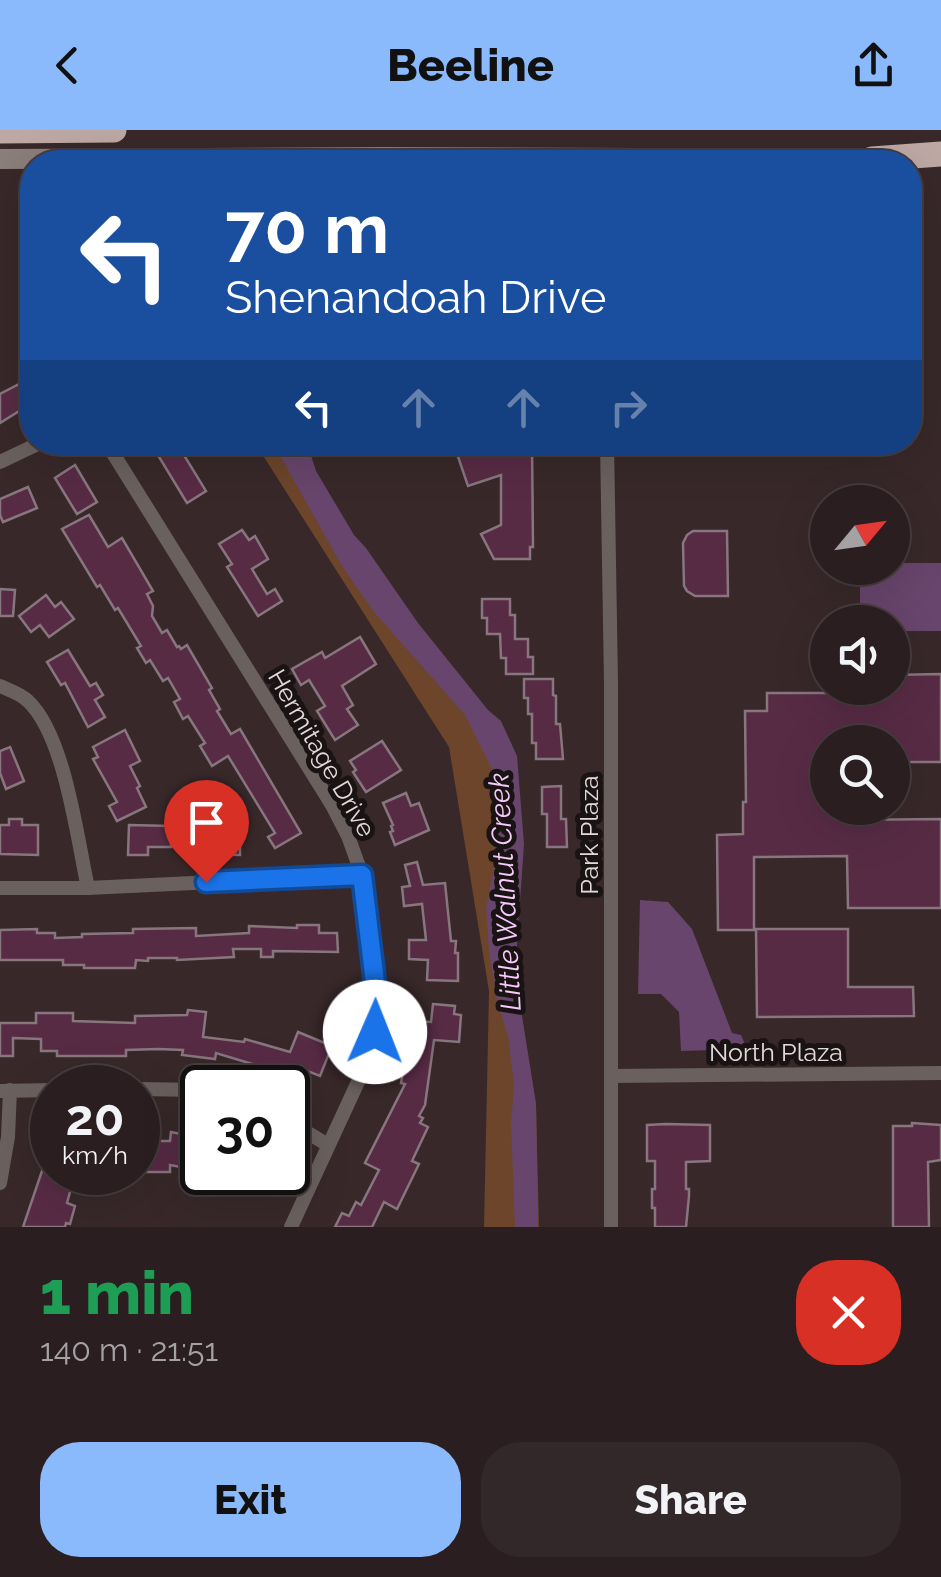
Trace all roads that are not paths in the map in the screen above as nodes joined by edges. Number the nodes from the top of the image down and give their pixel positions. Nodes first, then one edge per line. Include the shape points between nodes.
1 (114, 130) edge
2 (0, 131) edge
3 (114, 455) edge
4 (607, 455) edge
5 (0, 686) edge
6 (362, 875) junction
7 (0, 888) edge
8 (88, 888) junction
9 (941, 1073) edge
10 (612, 1076) junction
11 (5, 1090) edge
12 (310, 1135) edge
13 (328, 1146) junction
14 (0, 1184) edge
15 (291, 1227) edge
16 (610, 1227) edge

1 - 2 highway
3 - 6 street, Hermitage Drive via 332,805
4 - 10 street, Park Plaza
5 - 8 street via 26,698 44,720
6 - 8 street
6 - 13 street, Hermitage Drive via 375,1032
7 - 8 street
9 - 10 street, North Plaza
10 - 16 street, Park Plaza
11 - 14 street via 8,1138
12 - 13 street
13 - 15 street, Hermitage Drive

